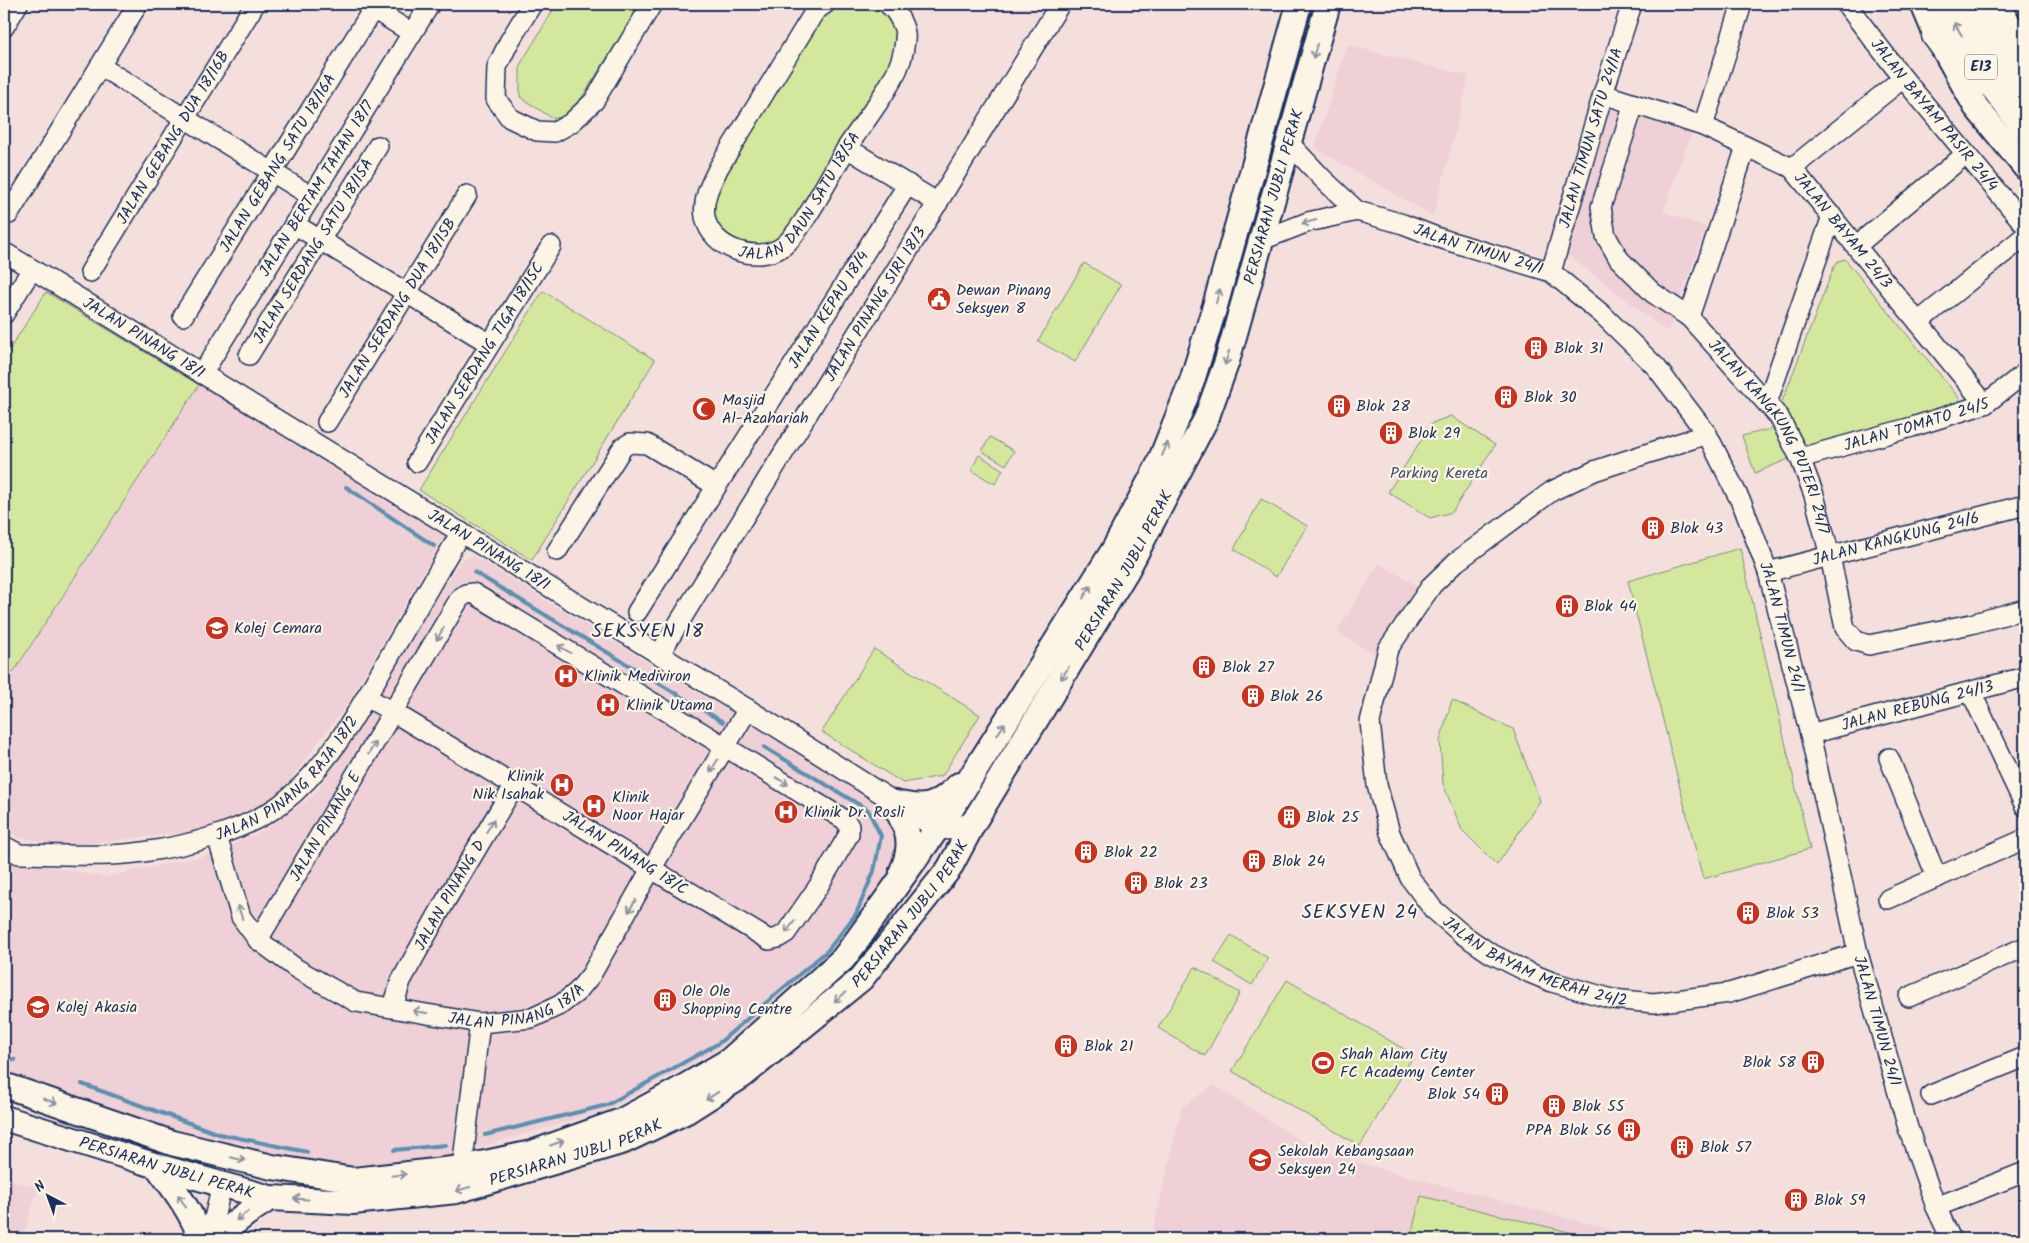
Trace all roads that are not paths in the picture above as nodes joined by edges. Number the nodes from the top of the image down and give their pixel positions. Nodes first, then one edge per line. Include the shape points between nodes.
1 (18, 4) edge
2 (138, 4) edge
3 (255, 4) edge
4 (430, 4) edge
5 (532, 4) edge
6 (652, 4) edge
7 (825, 4) edge
8 (888, 4) edge
9 (1060, 4) edge
10 (1299, 4) edge
11 (1328, 4) edge
12 (1632, 4) edge
13 (1742, 4) edge
14 (1846, 4) edge
15 (1924, 4) edge
16 (1943, 4) edge
17 (1975, 4) edge
18 (1999, 4) edge
19 (369, 6) edge
20 (4, 27) edge
21 (412, 33) junction
22 (1936, 35) junction
23 (2025, 50) edge
24 (100, 66) junction
25 (1903, 78) junction
26 (2025, 88) edge
27 (1603, 94) junction
28 (1634, 104) junction
29 (185, 118) junction
30 (1703, 126) junction
31 (2025, 127) edge
32 (1288, 142) junction
33 (378, 146) dead end
34 (1746, 147) junction
35 (847, 148) junction
36 (2025, 148) edge
37 (1966, 154) junction
38 (2025, 167) edge
39 (1792, 168) junction
40 (272, 172) junction
41 (908, 184) junction
42 (467, 195) dead end
43 (312, 196) junction
44 (938, 202) junction
45 (1357, 211) junction
46 (9, 214) dead end
47 (1832, 216) junction
48 (294, 224) junction
49 (2025, 226) edge
50 (2025, 236) edge
51 (320, 240) junction
52 (1262, 240) junction
53 (551, 246) dead end
54 (1856, 246) junction
55 (4, 252) edge
56 (32, 269) junction
57 (90, 272) dead end
58 (1551, 272) junction
59 (406, 293) junction
60 (4, 314) edge
61 (183, 316) dead end
62 (1689, 316) junction
63 (1918, 322) junction
64 (490, 344) junction
65 (249, 355) dead end
66 (2025, 373) edge
67 (202, 374) junction
68 (1767, 403) junction
69 (1985, 404) junction
70 (327, 422) dead end
71 (1707, 434) junction
72 (1800, 458) junction
73 (417, 462) dead end
74 (716, 486) junction
75 (2025, 505) edge
76 (461, 532) junction
77 (557, 550) dead end
78 (1830, 556) junction
79 (1768, 572) junction
80 (2025, 609) edge
81 (637, 612) dead end
82 (659, 655) junction
83 (2025, 677) edge
84 (1971, 692) junction
85 (366, 697) junction
86 (748, 709) junction
87 (394, 712) junction
88 (1810, 734) junction
89 (726, 747) junction
90 (1889, 758) dead end
91 (980, 762) junction
92 (514, 786) junction
93 (894, 802) junction
94 (2025, 806) edge
95 (975, 820) junction
96 (937, 829) junction
97 (217, 836) junction
98 (2025, 839) edge
99 (4, 846) edge
100 (651, 870) junction
101 (1937, 878) junction
102 (890, 897) junction
103 (1888, 899) dead end
104 (258, 940) junction
105 (2025, 947) edge
106 (1858, 953) junction
107 (1909, 997) dead end
108 (392, 1007) junction
109 (480, 1023) junction
110 (2025, 1057) edge
111 (4, 1085) edge
112 (1931, 1095) dead end
113 (4, 1118) edge
114 (172, 1143) junction
115 (157, 1166) junction
116 (462, 1168) junction
117 (2025, 1172) edge
118 (222, 1185) junction
119 (270, 1198) junction
120 (1936, 1207) junction
121 (201, 1239) edge
122 (209, 1239) edge
123 (218, 1239) edge
124 (1951, 1239) edge

1 - 20 street
2 - 24 street
3 - 29 street, JALAN GEBANG DUA 18/16B
4 - 21 street, JALAN BERTAM TAHAN 18/7
5 - 6 street via 497,67 496,99 510,118 537,131 554,132 571,123 594,101
7 - 35 street, JALAN DAUN SATU 18/5A via 815,10 719,167 706,194 705,217 712,234 746,254 762,255 782,247 796,232
8 - 35 street, JALAN DAUN SATU 18/5A via 900,20 906,38 901,59 893,79
9 - 44 street, JALAN PINANG SIRI 18/3
91 -> 10 main road, PERSIARAN JUBLI PERAK via 1112,551 1159,464 1177,422 1215,306
11 -> 32 main road, PERSIARAN JUBLI PERAK
12 - 27 street, JALAN TIMUN SATU 24/1A
13 - 30 street
14 - 25 street, JALAN BAYAM PASIR 24/4
15 - 22 main road
31 -> 16 highway, E13 via 1988,79
17 - 26 highway, E13 via 1985,28
18 - 23 main road
19 - 21 street
19 - 40 street, JALAN GEBANG SATU 18/16A
21 - 43 street, JALAN BERTAM TAHAN 18/7
22 - 36 highway
22 - 38 main road via 1976,107
24 - 29 street
24 - 46 street
25 - 37 street, JALAN BAYAM PASIR 24/4
25 - 39 street
27 - 28 street, JALAN BAYAM 24/3
27 - 58 street, JALAN TIMUN SATU 24/1A
28 - 30 street, JALAN BAYAM 24/3
28 - 62 street, JALAN KANGKUNG PUTERI 24/7 via 1601,207 1606,236 1619,259 1654,293
29 - 40 street
29 - 57 street, JALAN GEBANG DUA 18/16B
30 - 34 street, JALAN BAYAM 24/3
32 - 45 street
32 - 52 main road, PERSIARAN JUBLI PERAK
33 - 51 street, JALAN SERDANG SATU 18/15A
34 - 39 street, JALAN BAYAM 24/3
34 - 62 street
35 - 41 street
37 - 49 street, JALAN BAYAM PASIR 24/4
37 - 54 street
39 - 47 street, JALAN BAYAM 24/3
40 - 43 street
40 - 61 street, JALAN GEBANG SATU 18/16A
41 - 44 street
41 - 74 street, JALAN KEPAU 18/4
42 - 59 street, JALAN SERDANG DUA 18/15B
43 - 48 street, JALAN BERTAM TAHAN 18/7
44 - 82 street, JALAN PINANG SIRI 18/3
45 -> 52 street via 1308,222
45 - 58 street, JALAN TIMUN 24/1
47 - 54 street, JALAN BAYAM 24/3
47 - 68 street
48 - 51 street
48 - 67 street, JALAN BERTAM TAHAN 18/7
50 - 63 street
51 - 59 street
51 - 65 street, JALAN SERDANG SATU 18/15A
52 -> 95 main road, PERSIARAN JUBLI PERAK via 1227,361 1202,427 1127,570
53 - 64 street, JALAN SERDANG TIGA 18/15C
54 - 63 street, JALAN BAYAM 24/3
55 - 56 street, JALAN PINANG 18/1
56 - 60 street
56 - 67 street, JALAN PINANG 18/1
58 - 71 street, JALAN TIMUN 24/1 via 1656,367
59 - 64 street
59 - 70 street, JALAN SERDANG DUA 18/15B
62 - 68 street, JALAN KANGKUNG PUTERI 24/7
63 - 69 street, JALAN BAYAM 24/3
64 - 73 street, JALAN SERDANG TIGA 18/15C
66 - 69 street, JALAN TOMATO 24/5
67 - 76 street, JALAN PINANG 18/1
68 - 72 street, JALAN KANGKUNG PUTERI 24/7
69 - 72 street, JALAN TOMATO 24/5
71 - 79 street, JALAN TIMUN 24/1 via 1743,506
71 - 106 street, JALAN BAYAM MERAH 24/2 via 1594,471 1552,491 1456,562 1432,585 1388,649 1370,722 1377,785 1388,826 1410,878 1433,908 1462,934 1490,953 1530,973 1612,999 1654,1003 1729,993
72 - 78 street, JALAN KANGKUNG PUTERI 24/7 via 1814,495
74 - 77 street via 647,444 630,443 623,447
74 - 81 street, JALAN KEPAU 18/4
75 - 78 street, JALAN KANGKUNG 24/6
76 - 82 street, JALAN PINANG 18/1
76 - 85 street, JALAN PINANG RAJA 18/2
78 - 79 street, JALAN KANGKUNG 24/6
78 - 80 street, JALAN KANGKUNG PUTERI 24/7 via 1845,628 1856,641 1869,645
79 - 88 street, JALAN TIMUN 24/1
82 - 86 street, JALAN PINANG 18/1
83 - 84 street, JALAN REBUNG 24/13
84 - 88 street, JALAN REBUNG 24/13
84 - 94 street
85 - 87 street, JALAN PINANG 18/C
85 - 97 street, JALAN PINANG RAJA 18/2 via 325,761 303,785 279,805
86 - 89 street, JALAN PINANG 18/A
86 - 93 street, JALAN PINANG 18/1
89 -> 87 street, JALAN PINANG E via 473,593 460,598
87 - 92 street, JALAN PINANG 18/C
104 -> 87 street, JALAN PINANG E
88 - 106 street, JALAN TIMUN 24/1
89 -> 100 street, JALAN PINANG 18/A
89 -> 100 street, JALAN PINANG 18/C via 845,820 849,826 849,834 818,887 786,934 769,940
90 - 101 street
91 - 93 main road via 938,803 913,807
91 - 96 main road, PERSIARAN JUBLI PERAK
92 - 100 street, JALAN PINANG 18/C
108 -> 92 street, JALAN PINANG D via 401,981
93 - 96 street, JALAN PINANG 18/1
93 - 102 main road via 909,838 906,859
95 - 96 street via 953,830
95 -> 119 main road, PERSIARAN JUBLI PERAK via 949,869 862,979 742,1076 687,1112 624,1141 456,1191 353,1202
96 - 102 main road, PERSIARAN JUBLI PERAK
97 - 99 street, JALAN PINANG RAJA 18/2 via 122,854 19,854
104 -> 97 street, JALAN PINANG 18/A via 241,917
98 - 101 street
100 -> 109 street, JALAN PINANG 18/A via 591,975 577,992 560,1006 532,1018
101 - 103 street
116 -> 102 main road, PERSIARAN JUBLI PERAK via 532,1153 621,1121 730,1060 843,959
104 - 108 street, JALAN PINANG 18/A via 297,969 356,1002
105 - 107 street
106 - 120 street, JALAN TIMUN 24/1 via 1908,1128
109 -> 108 street, JALAN PINANG 18/A
109 - 116 street
110 - 112 street
111 -> 114 main road, PERSIARAN JUBLI PERAK
113 - 115 main road, PERSIARAN JUBLI PERAK
114 -> 116 main road, PERSIARAN JUBLI PERAK via 272,1167 354,1180
114 - 118 main road via 181,1152 209,1166
115 - 118 main road, PERSIARAN JUBLI PERAK
121 -> 115 main road via 188,1210
117 - 120 street
118 - 119 main road, PERSIARAN JUBLI PERAK
118 - 122 street
119 -> 123 main road via 243,1215
120 - 124 street, JALAN TIMUN 24/1

